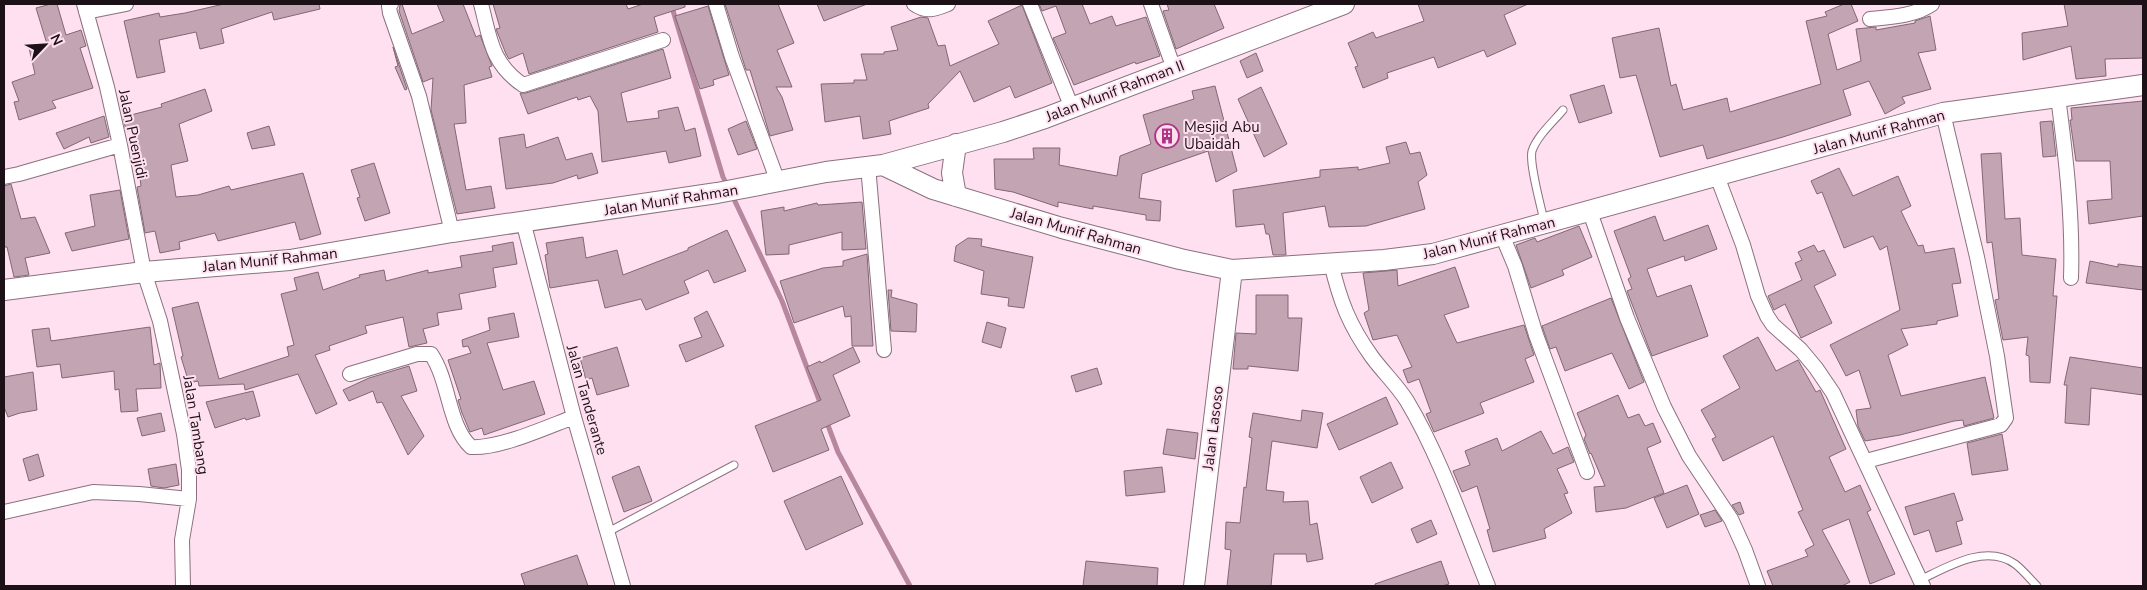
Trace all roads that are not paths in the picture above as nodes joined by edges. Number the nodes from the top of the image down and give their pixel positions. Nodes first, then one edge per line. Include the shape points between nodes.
1 (126, 4) edge
2 (391, 4) edge
3 (716, 4) edge
4 (914, 4) edge
5 (948, 4) edge
6 (1030, 4) edge
7 (1151, 4) edge
8 (1344, 4) edge
9 (1932, 4) edge
10 (484, 5) edge
11 (85, 8) edge
12 (1870, 19) dead end
13 (663, 40) dead end
14 (1174, 68) junction
15 (2143, 85) edge
16 (2058, 97) junction
17 (1072, 108) junction
18 (1563, 110) dead end
19 (1943, 113) junction
20 (956, 144) junction
21 (120, 145) junction
22 (875, 165) junction
23 (1717, 176) junction
24 (4, 177) edge
25 (778, 182) junction
26 (956, 196) junction
27 (1590, 212) junction
28 (523, 221) junction
29 (1544, 224) junction
30 (452, 232) junction
31 (1502, 235) junction
32 (1331, 263) junction
33 (1232, 270) junction
34 (144, 272) junction
35 (2071, 278) dead end
36 (4, 290) edge
37 (884, 350) dead end
38 (350, 374) dead end
39 (574, 417) junction
40 (1866, 461) junction
41 (734, 465) dead end
42 (1587, 472) dead end
43 (189, 499) junction
44 (4, 512) edge
45 (608, 532) junction
46 (1921, 583) edge
47 (183, 586) edge
48 (623, 586) edge
49 (1194, 586) edge
50 (1488, 586) edge
51 (1758, 586) edge
52 (2038, 586) edge

1 - 11 street
2 - 30 street via 390,14 419,96
3 - 25 street
4 - 5 street via 932,10
6 - 17 street
7 - 14 street
8 - 14 street, Jalan Munif Rahman II
9 - 12 street via 1903,15
10 - 13 street via 488,41 508,75 522,85
11 - 21 street, Jalan Puenjidi
14 - 17 street, Jalan Munif Rahman II
15 - 16 street, Jalan Munif Rahman
16 - 19 street, Jalan Munif Rahman
16 - 35 street via 2072,244
17 - 20 street, Jalan Munif Rahman II
18 - 29 lane via 1532,152
19 - 23 street, Jalan Munif Rahman
19 - 40 street via 1977,256 2006,418 2001,425
20 - 22 street, Jalan Munif Rahman II
20 - 26 street via 952,173
21 - 24 street
21 - 34 street, Jalan Puenjidi
22 - 25 street, Jalan Munif Rahman
22 - 26 street, Jalan Munif Rahman
22 - 37 street
23 - 27 street, Jalan Munif Rahman
23 - 40 street via 1767,316 1816,368 1833,393
25 - 28 street, Jalan Munif Rahman
26 - 33 street, Jalan Munif Rahman via 1062,228
27 - 29 street, Jalan Munif Rahman
27 - 51 street via 1627,318 1664,407 1689,456 1731,519
28 - 30 street, Jalan Munif Rahman
28 - 39 street, Jalan Tanderante
29 - 31 street, Jalan Munif Rahman
30 - 34 street, Jalan Munif Rahman via 290,260
31 - 32 street, Jalan Munif Rahman via 1433,254
31 - 42 street
32 - 33 street, Jalan Munif Rahman
32 - 50 street via 1339,296 1354,329 1407,401 1426,435
33 - 49 street, Jalan Lasoso
34 - 36 street, Jalan Munif Rahman
34 - 43 street, Jalan Tambang via 176,388
38 - 39 street via 417,354 431,354 440,367 456,421 471,447 519,437
39 - 45 street, Jalan Tanderante
40 - 46 street
41 - 45 lane
43 - 44 street via 93,492
43 - 47 street, Jalan Tambang via 182,540
45 - 48 street, Jalan Tanderante
46 - 52 lane via 1956,563 1991,555 2014,564

